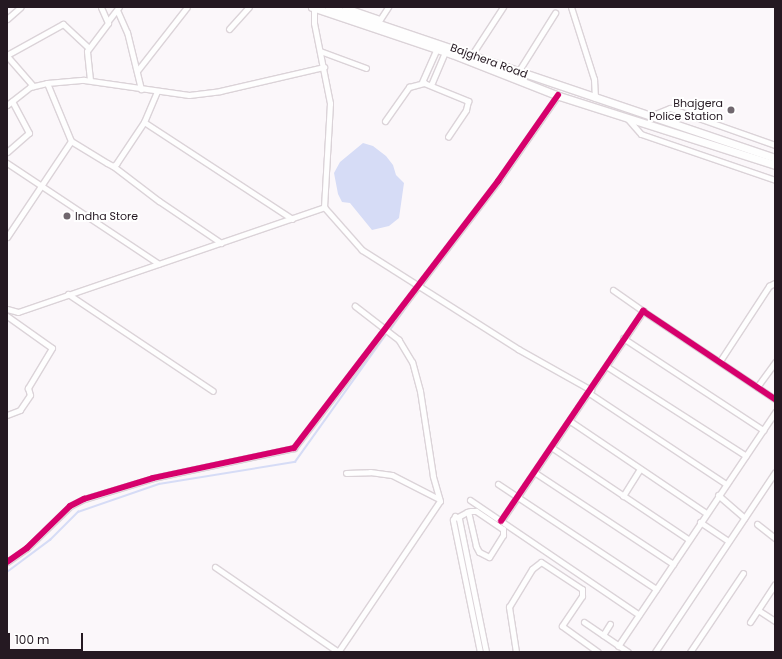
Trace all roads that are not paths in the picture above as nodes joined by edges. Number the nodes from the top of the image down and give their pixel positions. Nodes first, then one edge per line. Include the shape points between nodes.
1 (21, 7) edge
2 (101, 7) edge
3 (187, 7) edge
4 (249, 7) edge
5 (313, 7) edge
6 (345, 7) edge
7 (388, 7) edge
8 (504, 7) edge
9 (571, 7) edge
10 (333, 8) edge
11 (118, 9) edge
12 (555, 13) dead end
13 (7, 19) edge
14 (108, 21) junction
15 (378, 21) junction
16 (229, 29) dead end
17 (89, 48) junction
18 (437, 49) junction
19 (320, 51) junction
20 (445, 52) junction
21 (7, 56) edge
22 (471, 56) junction
23 (324, 66) junction
24 (366, 68) dead end
25 (137, 70) junction
26 (518, 72) junction
27 (90, 80) junction
28 (542, 80) junction
29 (422, 82) junction
30 (47, 83) junction
31 (431, 85) junction
32 (33, 86) junction
33 (537, 87) junction
34 (141, 90) junction
35 (157, 92) junction
36 (558, 95) junction
37 (595, 98) junction
38 (12, 101) junction
39 (7, 105) edge
40 (650, 116) junction
41 (626, 118) junction
42 (385, 121) dead end
43 (144, 122) junction
44 (448, 137) dead end
45 (71, 141) junction
46 (775, 145) edge
47 (7, 152) edge
48 (775, 158) edge
49 (7, 163) edge
50 (775, 165) edge
51 (113, 166) junction
52 (775, 180) edge
53 (42, 186) junction
54 (324, 207) junction
55 (292, 219) junction
56 (7, 237) edge
57 (221, 243) junction
58 (159, 264) junction
59 (775, 283) edge
60 (417, 286) junction
61 (613, 290) dead end
62 (68, 294) junction
63 (355, 306) dead end
64 (643, 311) junction
65 (8, 313) edge
66 (385, 328) junction
67 (623, 338) junction
68 (720, 361) junction
69 (775, 362) edge
70 (606, 366) junction
71 (757, 387) junction
72 (213, 391) dead end
73 (590, 391) junction
74 (775, 399) edge
75 (775, 412) edge
76 (7, 415) edge
77 (570, 421) junction
78 (763, 430) junction
79 (551, 447) junction
80 (746, 456) junction
81 (640, 469) junction
82 (534, 472) junction
83 (775, 472) edge
84 (346, 474) dead end
85 (498, 484) dead end
86 (726, 484) junction
87 (718, 495) junction
88 (623, 496) junction
89 (518, 497) junction
90 (439, 499) junction
91 (470, 500) dead end
92 (468, 512) junction
93 (706, 513) junction
94 (458, 517) junction
95 (744, 518) junction
96 (501, 521) junction
97 (700, 522) junction
98 (757, 524) dead end
99 (775, 538) edge
100 (688, 539) junction
101 (728, 541) junction
102 (7, 562) edge
103 (673, 564) junction
104 (215, 567) dead end
105 (743, 573) dead end
106 (775, 584) edge
107 (656, 590) junction
108 (758, 610) junction
109 (638, 615) junction
110 (775, 621) edge
111 (584, 622) dead end
112 (750, 622) dead end
113 (610, 624) dead end
114 (603, 635) junction
115 (618, 646) junction
116 (338, 652) edge
117 (480, 652) edge
118 (486, 652) edge
119 (516, 652) edge
120 (598, 652) edge
121 (628, 652) edge
122 (655, 652) edge
123 (690, 652) edge

1 - 13 street
2 - 14 street
3 - 25 street
4 - 16 street
5 - 18 main road, Bajghera Road
5 - 19 street
6 - 15 street
7 - 15 street
8 - 22 street
9 - 37 street via 594,79
10 - 15 main road, Bajghera Road
11 - 14 street
11 - 25 street
12 - 26 street
14 - 17 street via 103,32
15 - 22 main road, Bajghera Road
17 - 21 street via 63,24
17 - 27 street via 86,57
18 - 20 main road, Bajghera Road
18 - 29 street
19 - 23 street
19 - 24 street
20 - 31 street
20 - 33 main road, Bajghera Road
21 - 32 street
22 - 26 main road, Bajghera Road
23 - 35 street via 220,91 189,95
23 - 54 street via 330,96 330,118
25 - 34 street
26 - 28 main road, Bajghera Road
27 - 30 street
27 - 34 street
28 - 33 main road
28 - 37 main road, Bajghera Road
29 - 31 street
29 - 42 street via 409,87
30 - 32 street
30 - 45 street
31 - 44 street via 468,101 466,110
32 - 38 street
33 - 36 main road, Bajghera Road
34 - 35 street
35 - 43 street
36 - 41 main road, Bajghera Road
36 - 60 street via 498,181
37 - 40 main road, Bajghera Road
38 - 39 street
38 - 47 street via 29,133
40 - 46 street via 670,108
40 - 48 main road, Bajghera Road
41 - 50 main road, Bajghera Road
41 - 52 street via 641,134
43 - 51 street
43 - 55 street
45 - 51 street
45 - 53 street
49 - 53 street
51 - 57 street
53 - 56 street
53 - 58 street
54 - 55 street
54 - 60 street via 360,248
55 - 57 street
57 - 58 street
58 - 62 street
59 - 68 street via 769,286
60 - 66 street
60 - 73 street
61 - 64 street
62 - 65 street via 18,312
62 - 72 street
63 - 66 street
64 - 67 street
64 - 68 street
65 - 76 street via 52,348 28,388 30,395 27,400 20,410
66 - 90 street via 404,346 414,368
66 - 102 street via 293,449 153,478 84,499 70,506 42,534
67 - 70 street
67 - 78 street
68 - 71 street
69 - 71 street
70 - 73 street
70 - 80 street
71 - 74 street
73 - 77 street
73 - 86 street
75 - 78 street
77 - 79 street
77 - 81 street
78 - 80 street
79 - 82 street
79 - 88 street
80 - 86 street
81 - 88 street
81 - 93 street
82 - 89 street
82 - 103 street
83 - 95 street
84 - 90 street via 366,471 392,475
85 - 89 street
86 - 87 street
87 - 93 street
87 - 95 street
88 - 100 street
89 - 96 street
89 - 107 street
90 - 116 street
91 - 96 street
92 - 92 street via 479,512 504,530 489,557 479,552 476,546
92 - 94 street
93 - 97 street
94 - 117 street via 455,516 452,520
94 - 118 street
95 - 101 street
96 - 109 street
97 - 100 street
97 - 101 street
98 - 99 street
100 - 103 street
101 - 122 street
103 - 107 street
104 - 116 street
105 - 123 street
106 - 108 street
107 - 109 street
108 - 110 street
108 - 112 street
109 - 115 street
111 - 114 street
113 - 114 street
114 - 115 street
115 - 121 street
119 - 120 street via 509,607 532,569 541,562 582,589 582,596 562,626

